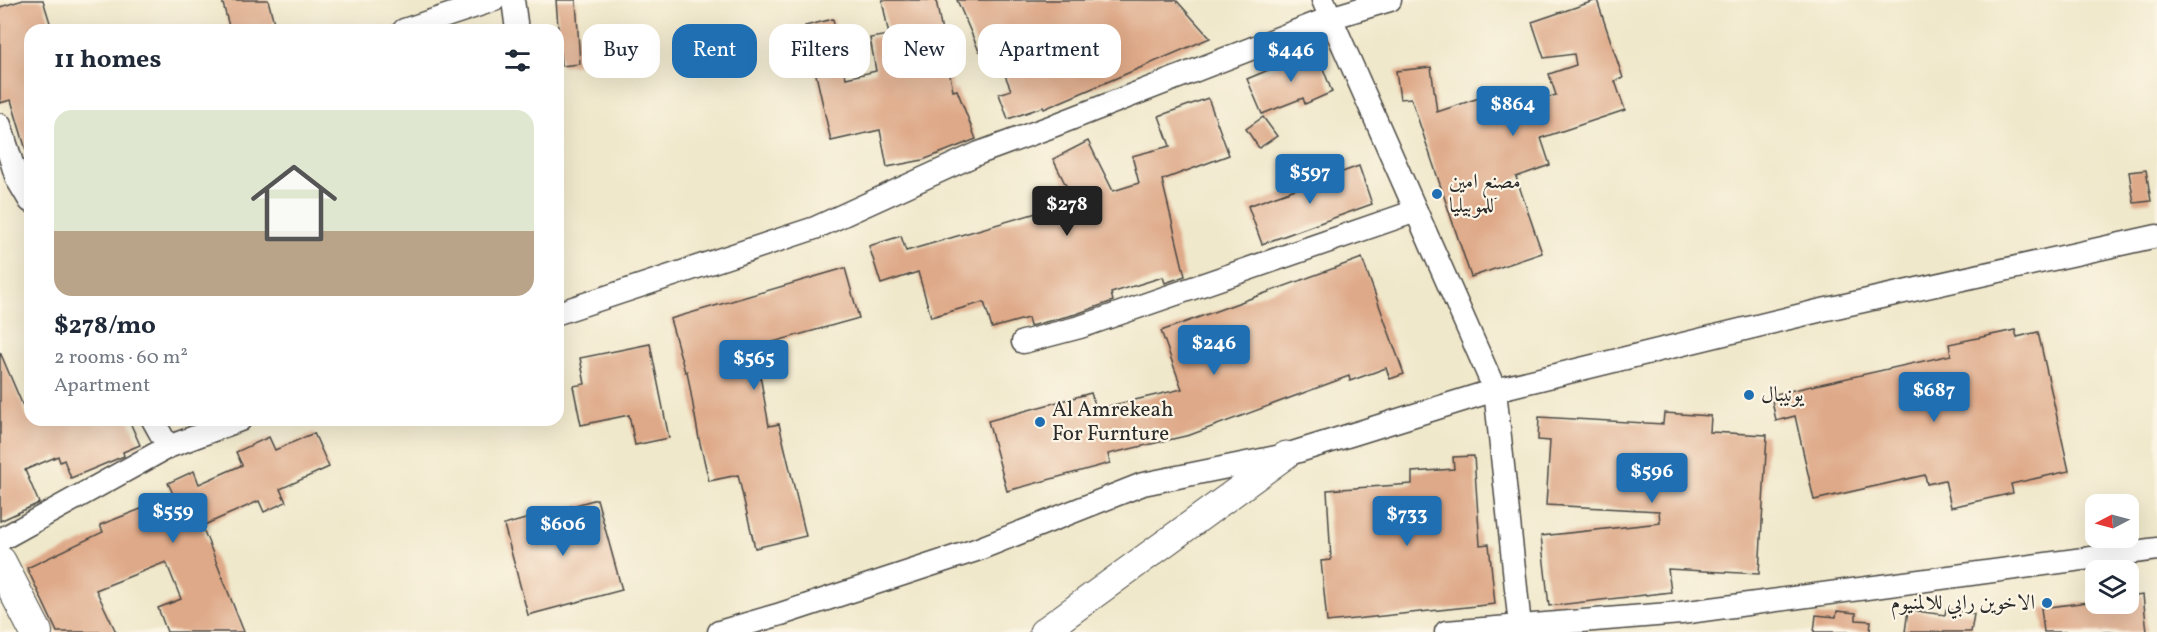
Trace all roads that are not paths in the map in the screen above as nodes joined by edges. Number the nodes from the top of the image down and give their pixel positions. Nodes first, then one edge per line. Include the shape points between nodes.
1 (494, 0) edge
2 (513, 0) edge
3 (1390, 0) edge
4 (1327, 9) edge
5 (422, 24) edge
6 (516, 24) edge
7 (0, 125) edge
8 (16, 180) edge
9 (1416, 211) junction
10 (2157, 236) edge
11 (564, 311) edge
12 (1023, 342) dead end
13 (1495, 390) junction
14 (156, 426) edge
15 (224, 426) edge
16 (168, 447) junction
17 (1286, 454) junction
18 (0, 540) edge
19 (2157, 549) edge
20 (0, 562) edge
21 (0, 603) edge
22 (1681, 622) edge
23 (1520, 626) junction
24 (16, 632) edge
25 (36, 632) edge
26 (719, 632) edge
27 (1043, 632) edge
28 (1446, 632) edge

1 - 5 street
2 - 6 street
3 - 4 street
4 - 9 street
4 - 11 street via 1050,127 979,153 814,228
7 - 8 street
9 - 12 street via 1080,327
9 - 13 street
10 - 13 street via 1818,311
13 - 17 street
13 - 23 street
14 - 16 street
15 - 16 street
16 - 18 street
17 - 26 street via 1143,484 976,550
17 - 27 street
19 - 22 street
20 - 25 main road
21 - 24 main road
22 - 23 street
23 - 28 street

